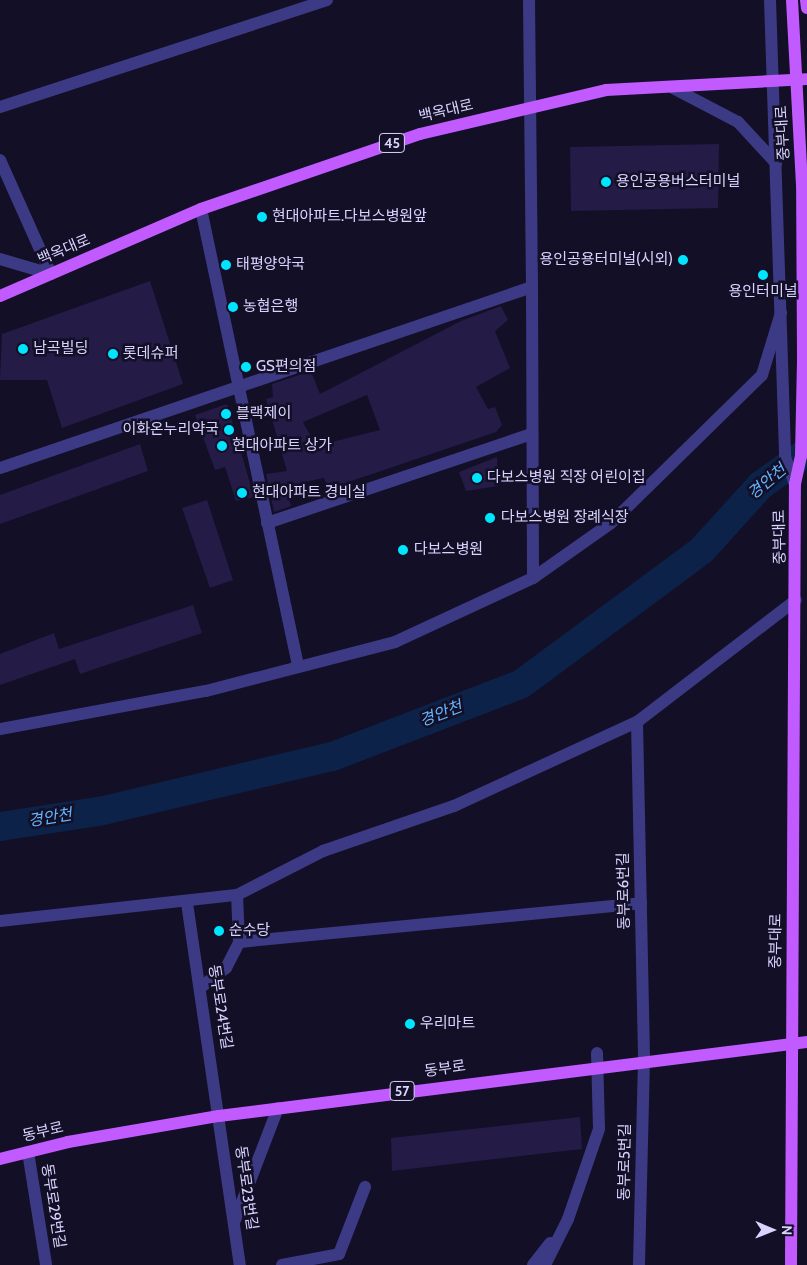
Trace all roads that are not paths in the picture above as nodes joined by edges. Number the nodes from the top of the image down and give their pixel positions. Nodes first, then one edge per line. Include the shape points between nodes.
1 (327, 0) edge
2 (529, 0) edge
3 (770, 0) edge
4 (792, 0) edge
5 (806, 0) edge
6 (807, 8) edge
7 (807, 79) edge
8 (773, 82) junction
9 (671, 87) junction
10 (0, 107) edge
11 (527, 109) junction
12 (0, 160) edge
13 (776, 163) junction
14 (201, 209) junction
15 (0, 259) edge
16 (51, 274) junction
17 (532, 287) junction
18 (0, 296) edge
19 (781, 313) junction
20 (238, 385) junction
21 (532, 434) junction
22 (0, 468) edge
23 (795, 484) junction
24 (267, 523) junction
25 (533, 578) junction
26 (796, 600) junction
27 (298, 667) junction
28 (637, 722) junction
29 (0, 729) edge
30 (237, 894) junction
31 (187, 903) junction
32 (641, 903) junction
33 (0, 921) edge
34 (239, 942) junction
35 (200, 988) junction
36 (807, 1042) edge
37 (791, 1044) junction
38 (597, 1060) junction
39 (644, 1060) junction
40 (278, 1108) junction
41 (219, 1116) junction
42 (28, 1152) junction
43 (0, 1159) edge
44 (365, 1187) dead end
45 (568, 1219) junction
46 (234, 1222) junction
47 (46, 1265) edge
48 (240, 1265) edge
49 (282, 1265) edge
50 (533, 1265) edge
51 (545, 1265) edge
52 (639, 1265) edge
53 (791, 1265) edge

1 - 10 street
2 - 11 street
3 - 8 street
4 - 23 main road, 중부대로, bridge via 802,186 801,456
5 - 6 main road
7 - 8 main road, 백옥대로 / 45
8 - 9 main road, 백옥대로 / 45
8 - 13 street
9 - 11 main road, 백옥대로 / 45 via 606,90
9 - 13 street via 738,122
11 - 14 main road, 백옥대로 / 45 via 420,134
11 - 17 street
12 - 16 street
13 - 19 street
14 - 16 main road, 백옥대로 / 45
14 - 20 street
15 - 16 street
16 - 18 main road, 백옥대로 / 45
17 - 20 street
17 - 21 street
19 - 23 street via 785,456
19 - 25 street via 762,375 611,523
20 - 22 street
20 - 24 street
21 - 24 street
21 - 25 street
23 - 26 main road, 중부대로
24 - 27 street
25 - 27 street via 394,642
26 - 28 street
26 - 37 main road, 중부대로
27 - 29 street via 206,691
28 - 30 street via 454,806 323,851
28 - 32 street, 동부로6번길
30 - 31 street
30 - 34 street
31 - 33 street
31 - 35 street, 동부로24번길
32 - 34 street
32 - 39 street, 동부로6번길
34 - 35 street via 226,968
35 - 41 street, 동부로24번길
36 - 37 main road, 동부로 / 57
37 - 39 main road, 동부로 / 57
37 - 53 main road, 중부대로
38 - 39 main road, 동부로 / 57
38 - 40 main road, 동부로 / 57
38 - 45 street via 599,1129
39 - 52 street, 동부로5번길
40 - 41 main road, 동부로 / 57
40 - 46 street
41 - 42 main road, 동부로 / 57
41 - 46 street, 동부로23번길
42 - 43 main road, 동부로 / 57
42 - 47 street, 동부로29번길
44 - 49 street via 339,1254
45 - 50 street
45 - 51 street
46 - 48 street, 동부로23번길

